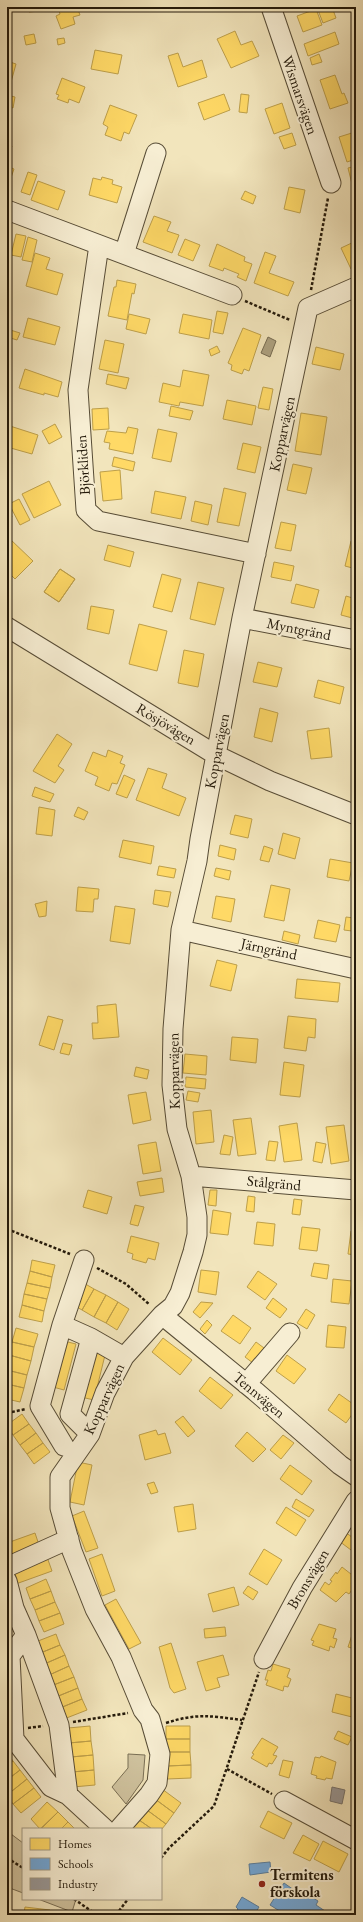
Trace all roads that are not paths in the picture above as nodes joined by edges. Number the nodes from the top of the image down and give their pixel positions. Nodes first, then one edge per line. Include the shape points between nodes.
1 (270, 7) edge
2 (156, 154) dead end
3 (331, 183) road end
4 (7, 210) edge
5 (99, 245) junction
6 (124, 254) junction
7 (356, 287) edge
8 (232, 295) road end
9 (256, 554) junction
10 (242, 618) junction
11 (7, 627) edge
12 (356, 640) edge
13 (216, 755) junction
14 (356, 815) edge
15 (181, 930) junction
16 (356, 969) edge
17 (191, 1176) junction
18 (356, 1190) edge
19 (84, 1260) dead end
20 (162, 1315) junction
21 (62, 1325) junction
22 (290, 1333) dead end
23 (91, 1338) junction
24 (124, 1357) junction
25 (246, 1384) junction
26 (70, 1414) junction
27 (90, 1434) junction
28 (356, 1476) edge
29 (356, 1501) edge
30 (69, 1539) junction
31 (7, 1567) edge
32 (7, 1581) edge
33 (10, 1608) edge
34 (26, 1636) junction
35 (264, 1659) road end
36 (68, 1795) junction
37 (284, 1801) road end
38 (104, 1828) edge
39 (120, 1828) edge
40 (356, 1840) edge

1 - 3 street, Wismarsvägen
2 - 6 street
4 - 5 street
5 - 6 street
5 - 9 street, Björkliden via 78,390 86,510 98,521
6 - 8 street
7 - 9 street, Kopparvägen via 306,316
9 - 10 street, Kopparvägen
10 - 12 street, Myntgränd
10 - 13 street, Kopparvägen
11 - 13 street, Rösjövägen
13 - 14 street, Rösjövägen via 270,781
13 - 15 street, Kopparvägen via 197,861
15 - 16 street, Järngränd
15 - 17 street, Kopparvägen via 173,1029 172,1085 177,1129
17 - 18 street, Stålgränd
17 - 20 street, Kopparvägen via 197,1235 180,1293 172,1306
19 - 21 street
20 - 24 street, Kopparvägen
20 - 25 street, Tennvägen
21 - 23 street
21 - 26 street via 40,1406 59,1440
22 - 25 street
23 - 24 street
23 - 26 street
24 - 27 street, Kopparvägen
25 - 28 street, Tennvägen
26 - 27 street
27 - 30 street, Kopparvägen via 60,1477 60,1508
29 - 35 street, Bronsvägen via 302,1588
30 - 31 street
30 - 39 street, Kopparvägen via 95,1609 120,1656 143,1710 150,1719 160,1754 157,1783
32 - 33 street
33 - 34 street
34 - 36 street via 59,1725
34 - 36 street via 10,1656 14,1739 51,1787
36 - 38 street
37 - 40 street

